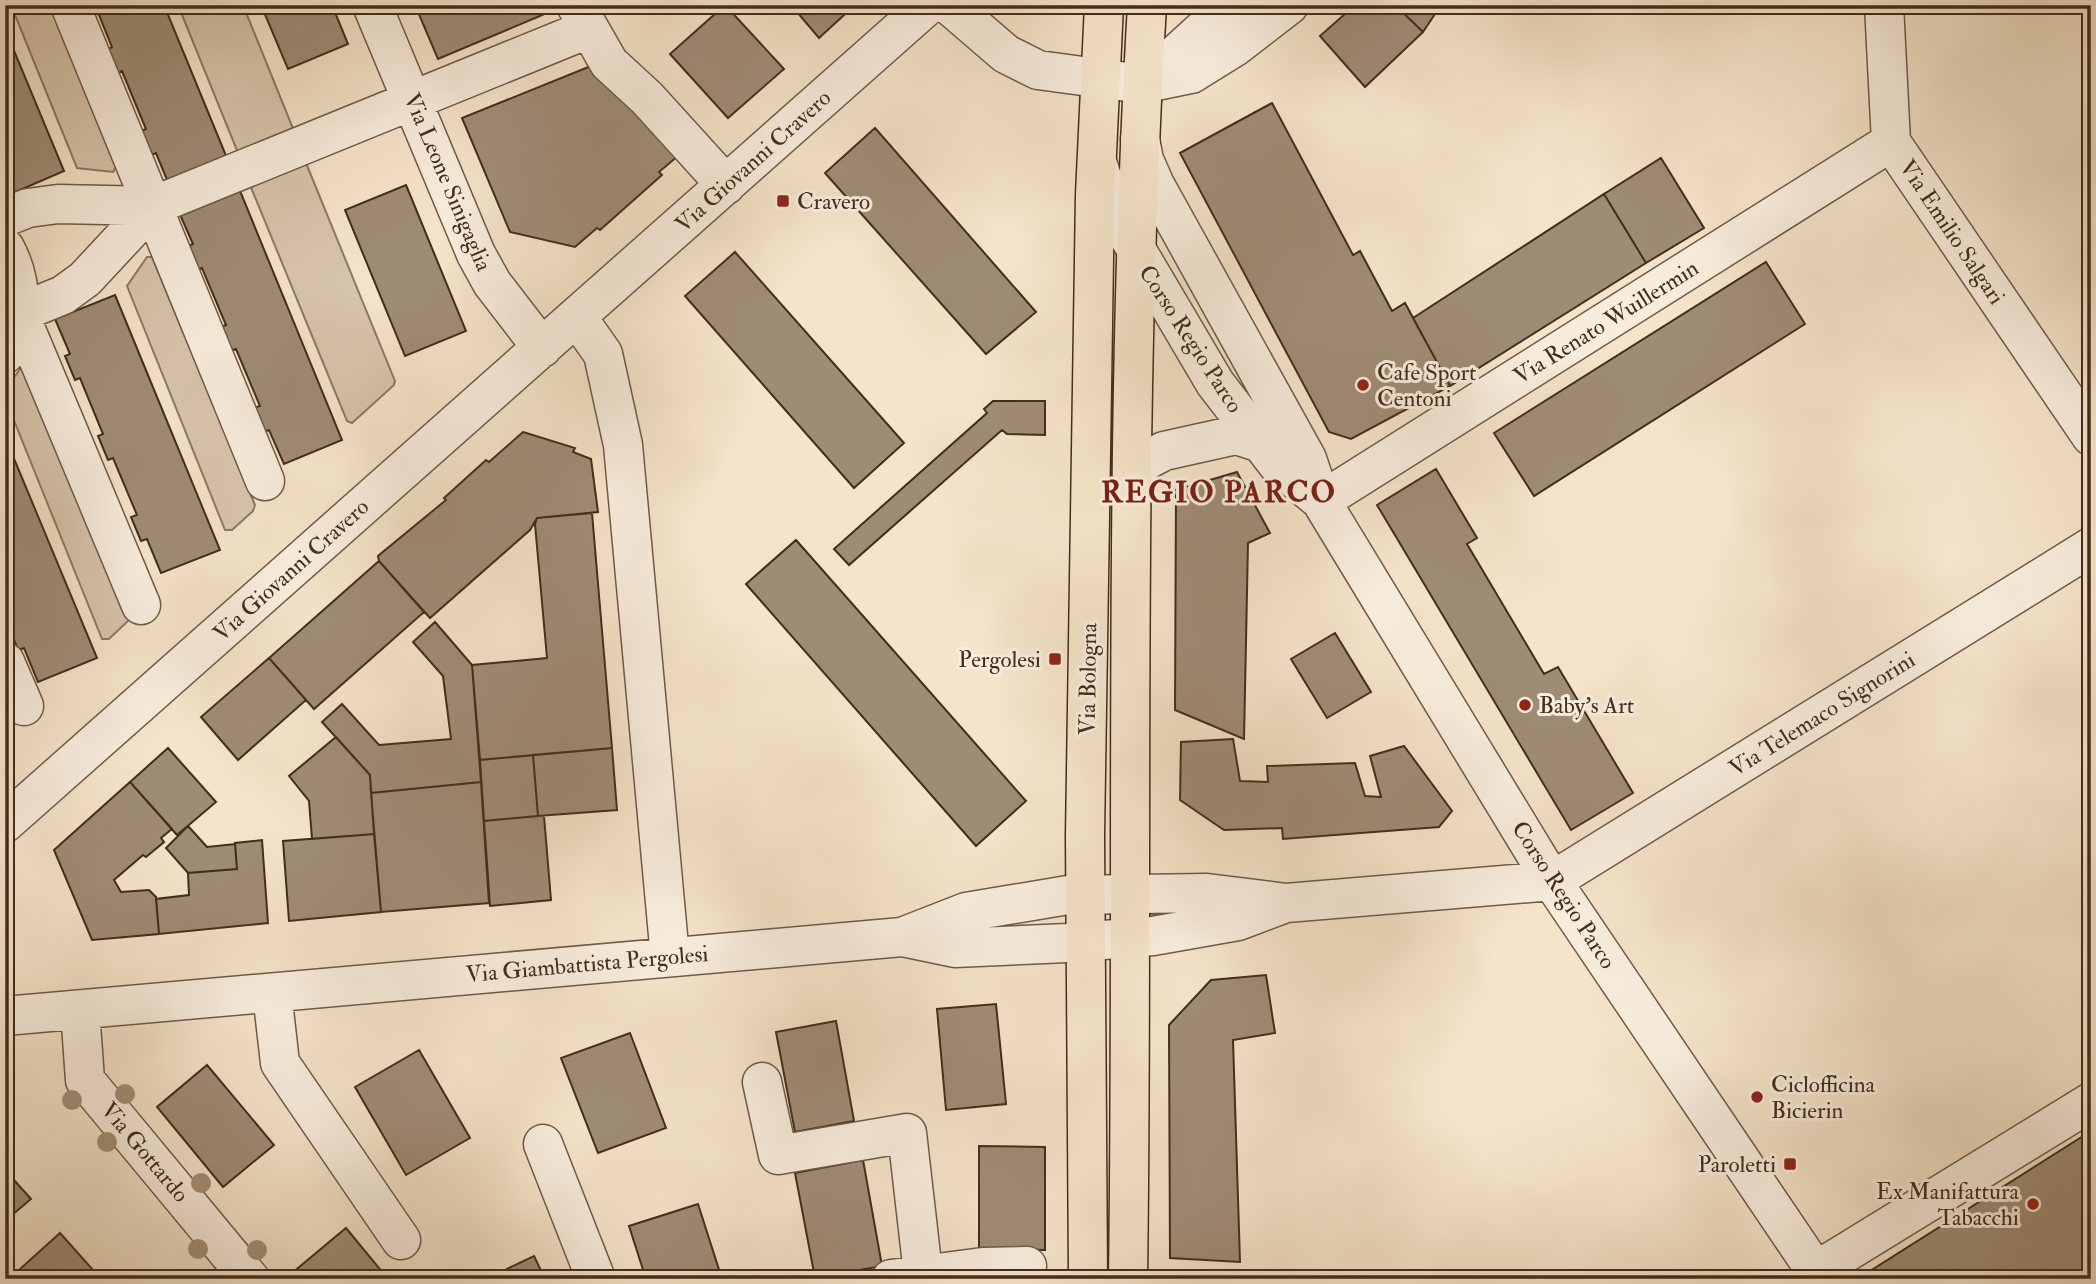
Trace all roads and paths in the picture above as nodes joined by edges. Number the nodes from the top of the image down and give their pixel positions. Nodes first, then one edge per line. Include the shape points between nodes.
1 (70, 5) edge
2 (372, 5) edge
3 (929, 5) edge
4 (948, 5) edge
5 (1104, 5) edge
6 (1147, 5) edge
7 (1230, 5) edge
8 (1289, 5) edge
9 (1884, 5) edge
10 (583, 17) edge
11 (1100, 80) junction
12 (1142, 84) junction
13 (412, 100) junction
14 (1138, 130) junction
15 (1891, 142) junction
16 (1096, 154) junction
17 (726, 185) junction
18 (153, 206) junction
19 (5, 217) edge
20 (5, 248) edge
21 (1136, 252) junction
22 (19, 313) junction
23 (577, 317) junction
24 (542, 348) junction
25 (5, 354) edge
26 (2091, 436) edge
27 (1261, 443) junction
28 (265, 481) dead end
29 (1131, 485) junction
30 (1321, 501) junction
31 (2091, 547) edge
32 (141, 605) dead end
33 (5, 662) edge
34 (24, 706) dead end
35 (5, 823) edge
36 (1552, 881) junction
37 (1131, 892) junction
38 (1086, 894) junction
39 (1286, 902) junction
40 (902, 937) junction
41 (1132, 937) junction
42 (1087, 942) junction
43 (670, 957) junction
44 (272, 993) junction
45 (80, 1010) junction
46 (5, 1016) edge
47 (762, 1082) dead end
48 (2091, 1102) edge
49 (543, 1144) dead end
50 (401, 1240) dead end
51 (1027, 1266) dead end
52 (1818, 1275) edge
53 (906, 1277) edge
54 (250, 1279) edge
55 (596, 1279) edge
56 (1088, 1279) edge
57 (1128, 1279) edge

1 - 18 street
2 - 13 street, Via Leone Sinigaglia
3 - 17 street, Via Giovanni Cravero
4 - 11 street via 1006,54 1038,70
5 - 11 main road, Via Bologna
6 - 12 main road, Via Bologna
7 - 12 street
8 - 12 street via 1191,74
9 - 15 street, Via Emilio Salgari
10 - 13 street
10 - 17 street via 609,63 648,98
11 - 12 street
11 - 16 main road, Via Bologna
12 - 14 main road, Via Bologna
13 - 18 street
13 - 24 street, Via Leone Sinigaglia via 492,283
14 - 21 main road, Via Bologna
14 - 30 street, Corso Regio Parco via 1155,185 1307,459
15 - 26 street, Via Emilio Salgari
15 - 30 street, Via Renato Wuillermin
16 - 21 street, Corso Regio Parco via 1104,189
16 - 38 main road, Via Bologna
17 - 23 street, Via Giovanni Cravero
18 - 19 street via 58,205 28,208
18 - 22 street via 85,279 63,295
18 - 28 street
20 - 22 street via 18,284
21 - 27 street, Corso Regio Parco via 1215,383
21 - 29 main road, Via Bologna
22 - 25 street
22 - 32 street
23 - 24 street, Via Giovanni Cravero
23 - 43 street via 603,354 623,445
24 - 35 street, Via Giovanni Cravero
27 - 29 street via 1236,435 1164,451 1143,462
27 - 30 street, Corso Regio Parco
29 - 37 main road, Via Bologna
30 - 36 street, Corso Regio Parco
31 - 36 street, Via Telemaco Signorini
33 - 34 street
36 - 39 street, Via Giambattista Pergolesi
36 - 52 street, Corso Regio Parco
37 - 38 street, Via Giambattista Pergolesi
37 - 39 street, Via Giambattista Pergolesi via 1234,894
37 - 41 main road, Via Bologna
38 - 40 street, Via Giambattista Pergolesi via 966,912
38 - 42 main road, Via Bologna
39 - 41 street, Via Giambattista Pergolesi via 1238,921
40 - 42 street, Via Giambattista Pergolesi via 955,947
40 - 43 street, Via Giambattista Pergolesi
41 - 42 street, Via Giambattista Pergolesi
41 - 57 main road, Via Bologna
42 - 56 main road, Via Bologna
43 - 44 street, Via Giambattista Pergolesi
44 - 45 street, Via Giambattista Pergolesi
44 - 50 street via 280,1063
45 - 46 street, Via Giambattista Pergolesi
45 - 54 street, Via Gottardo via 85,1080
47 - 53 street via 778,1155 907,1133
48 - 52 street
49 - 55 street
51 - 53 street

